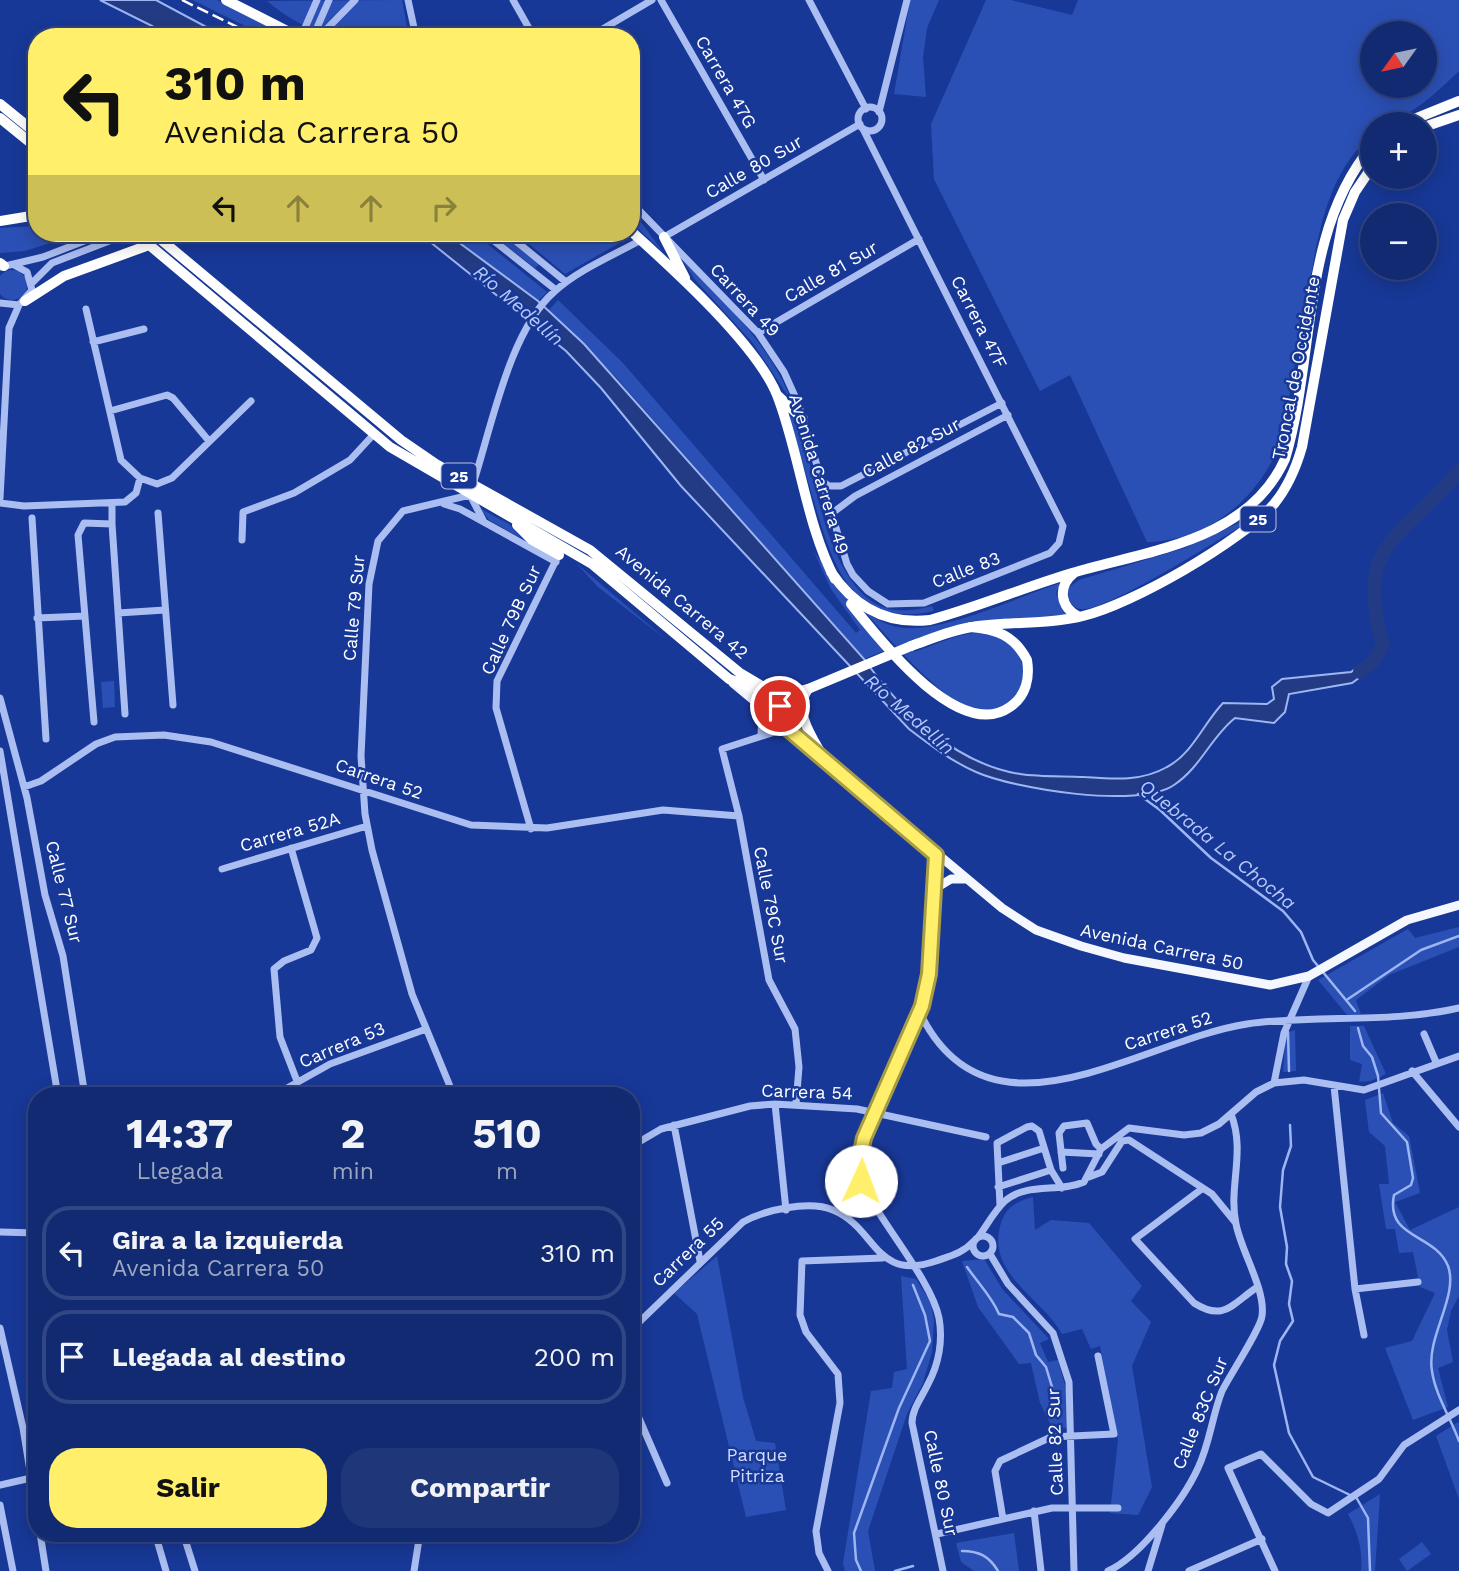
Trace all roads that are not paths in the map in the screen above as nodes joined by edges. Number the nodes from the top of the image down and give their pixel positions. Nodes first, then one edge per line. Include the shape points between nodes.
1 (226, 0) edge
2 (317, 0) edge
3 (329, 0) edge
4 (355, 0) edge
5 (408, 0) edge
6 (513, 0) edge
7 (652, 0) edge
8 (661, 0) edge
9 (809, 0) edge
10 (907, 0) edge
11 (282, 28) edge
12 (304, 28) edge
13 (319, 28) edge
14 (325, 28) edge
15 (414, 28) edge
16 (529, 28) edge
17 (604, 28) edge
18 (1459, 101) edge
19 (0, 104) edge
20 (866, 109) junction
21 (879, 112) junction
22 (1432, 112) edge
23 (1459, 115) edge
24 (0, 118) edge
25 (1437, 123) edge
26 (28, 127) edge
27 (862, 127) junction
28 (28, 141) edge
29 (1360, 162) edge
30 (764, 180) junction
31 (1360, 185) edge
32 (640, 212) edge
33 (28, 216) edge
34 (0, 221) edge
35 (664, 237) junction
36 (919, 239) junction
37 (641, 240) edge
38 (81, 242) edge
39 (107, 242) edge
40 (145, 242) edge
41 (164, 242) edge
42 (495, 242) edge
43 (517, 242) edge
44 (637, 242) edge
45 (149, 245) junction
46 (544, 263) junction
47 (4, 265) edge
48 (535, 273) junction
49 (566, 282) junction
50 (32, 283) junction
51 (689, 287) junction
52 (556, 290) junction
53 (0, 303) edge
54 (22, 303) junction
55 (86, 309) dead end
56 (144, 329) dead end
57 (758, 333) junction
58 (93, 342) junction
59 (777, 394) junction
60 (251, 401) dead end
61 (1002, 403) junction
62 (110, 411) junction
63 (1008, 415) junction
64 (803, 419) junction
65 (374, 434) junction
66 (209, 441) junction
67 (140, 478) junction
68 (821, 481) junction
69 (471, 489) junction
70 (0, 498) edge
71 (0, 503) edge
72 (440, 503) junction
73 (112, 504) junction
74 (520, 510) junction
75 (158, 513) dead end
76 (831, 514) junction
77 (508, 516) junction
78 (32, 518) dead end
79 (485, 523) junction
80 (112, 524) junction
81 (1063, 531) joint
82 (549, 539) junction
83 (242, 540) dead end
84 (559, 555) junction
85 (1080, 571) junction
86 (831, 572) junction
87 (867, 591) joint
88 (165, 610) junction
89 (118, 613) junction
90 (85, 616) junction
91 (1079, 617) junction
92 (37, 618) junction
93 (970, 627) junction
94 (729, 680) junction
95 (807, 689) junction
96 (783, 694) junction
97 (0, 698) edge
98 (173, 705) dead end
99 (762, 707) junction
100 (2, 713) edge
101 (125, 713) dead end
102 (94, 722) dead end
103 (787, 728) junction
104 (761, 736) junction
105 (46, 739) dead end
106 (0, 751) edge
107 (826, 762) junction
108 (24, 787) junction
109 (363, 789) junction
110 (739, 816) junction
111 (367, 826) junction
112 (531, 829) junction
113 (291, 848) junction
114 (936, 855) junction
115 (222, 869) dead end
116 (965, 879) junction
117 (936, 888) junction
118 (1459, 905) edge
119 (1312, 975) junction
120 (1459, 1008) edge
121 (919, 1011) junction
122 (1289, 1019) junction
123 (426, 1028) junction
124 (1424, 1034) dead end
125 (1459, 1056) edge
126 (1436, 1062) junction
127 (1412, 1071) junction
128 (297, 1081) junction
129 (1274, 1083) junction
130 (1334, 1086) junction
131 (56, 1087) edge
132 (84, 1087) edge
133 (288, 1087) edge
134 (450, 1087) edge
135 (775, 1104) junction
136 (796, 1104) junction
137 (874, 1113) junction
138 (1231, 1114) junction
139 (674, 1125) junction
140 (1459, 1127) edge
141 (986, 1137) dead end
142 (640, 1141) edge
143 (1044, 1148) junction
144 (1060, 1152) junction
145 (1100, 1152) junction
146 (998, 1163) junction
147 (1063, 1168) dead end
148 (1051, 1170) junction
149 (1089, 1177) junction
150 (999, 1187) junction
151 (1062, 1188) junction
152 (1203, 1188) junction
153 (1000, 1205) junction
154 (786, 1210) junction
155 (992, 1218) junction
156 (1235, 1222) junction
157 (0, 1232) edge
158 (28, 1233) edge
159 (976, 1239) junction
160 (992, 1241) junction
161 (960, 1252) junction
162 (990, 1254) junction
163 (978, 1255) junction
164 (884, 1258) junction
165 (700, 1261) junction
166 (916, 1268) junction
167 (1419, 1282) dead end
168 (1256, 1288) junction
169 (1355, 1289) junction
170 (640, 1321) edge
171 (0, 1328) edge
172 (1364, 1335) dead end
173 (1098, 1356) dead end
174 (1457, 1412) edge
175 (640, 1421) edge
176 (1073, 1437) junction
177 (28, 1459) edge
178 (28, 1479) edge
179 (667, 1483) dead end
180 (0, 1485) edge
181 (0, 1505) edge
182 (1073, 1507) junction
183 (1118, 1508) dead end
184 (1034, 1511) junction
185 (1003, 1519) junction
186 (1165, 1519) junction
187 (937, 1534) junction
188 (1262, 1539) junction
189 (41, 1542) edge
190 (158, 1542) edge
191 (186, 1542) edge
192 (419, 1542) edge
193 (13, 1571) edge
194 (46, 1571) edge
195 (166, 1571) edge
196 (195, 1571) edge
197 (414, 1571) edge
198 (828, 1571) edge
199 (943, 1571) edge
200 (1041, 1571) edge
201 (1074, 1571) edge
202 (1108, 1571) edge
203 (1148, 1571) edge
204 (1189, 1571) edge
205 (1275, 1571) edge

1 - 11 highway
2 - 12 street
3 - 13 street
4 - 14 street
5 - 15 street
6 - 16 street
7 - 17 street
8 - 30 street, Carrera 47G
9 - 20 street
10 - 21 street
18 - 22 highway
19 - 26 highway
20 - 21 street
20 - 27 street via 860,114
21 - 27 street via 882,119 877,129
23 - 25 highway
24 - 28 highway
27 - 30 street, Calle 80 Sur
27 - 36 street, Carrera 47F
29 - 85 highway, Troncal de Occidente / 25 via 1329,222 1290,444 1271,485 1239,516 1196,538
30 - 35 street, Calle 80 Sur
31 - 91 highway, Troncal de Occidente / 25 via 1340,230 1302,447 1283,492 1262,516 1190,565 1123,603
32 - 35 street, Carrera 49
33 - 34 highway
35 - 51 highway
35 - 57 street, Carrera 49
36 - 57 street, Calle 81 Sur
36 - 61 street, Carrera 47F
37 - 51 highway, Avenida Carrera 49 / 25
38 - 47 street via 43,257
39 - 50 street via 52,263
40 - 45 highway, Avenida Carrera 42 / 25
41 - 69 highway, Avenida Carrera 42 / 25 via 388,430
42 - 48 street
43 - 46 street
44 - 49 street
45 - 54 highway via 64,276
45 - 65 highway, Avenida Carrera 42 / 25
46 - 48 street
46 - 49 street
47 - 50 street via 22,267
48 - 52 street
49 - 52 street
50 - 54 street
51 - 59 highway, Avenida Carrera 49 / 25 via 756,359
52 - 69 street via 522,334
53 - 54 street
54 - 70 street via 9,328
55 - 58 street
56 - 58 street
57 - 64 street, Carrera 49 via 785,372
58 - 62 street
59 - 64 highway
59 - 86 highway, Avenida Carrera 49 / 25
60 - 66 street
61 - 63 street, Carrera 47F
61 - 68 street, Calle 82 Sur via 841,486
62 - 66 street via 167,395
62 - 67 street via 121,460
63 - 76 street, Calle 82 Sur via 855,496
63 - 81 street, Carrera 47F
64 - 68 street, Carrera 49
65 - 69 highway, Avenida Carrera 42 / 25 via 406,457
65 - 83 street via 350,460 294,493 243,512
66 - 67 street via 164,483
67 - 73 street via 136,493 125,502
68 - 76 street, Carrera 49
69 - 72 street, Calle 79 Sur
69 - 74 highway, Avenida Carrera 42 / 25
69 - 77 highway, Avenida Carrera 42 / 25
69 - 79 street
71 - 73 street
72 - 79 street
72 - 109 street, Calle 79 Sur via 403,511 382,533 374,552 369,584
73 - 80 street
74 - 82 highway
74 - 96 highway, Avenida Carrera 42 / 25 via 590,550 758,686
75 - 88 street
76 - 87 street, Carrera 49 via 847,564
77 - 82 highway, Avenida Carrera 42 / 25
77 - 84 highway via 533,540
78 - 92 street
79 - 84 street
80 - 89 street
80 - 90 street via 89,523 79,530
81 - 87 street, Calle 83 via 1050,553 924,603 888,604
82 - 84 highway, Avenida Carrera 42 / 25
84 - 94 highway, Avenida Carrera 42 / 25 via 604,573
84 - 112 street, Calle 79B Sur via 495,692
85 - 86 highway, Troncal de Occidente / 25 via 920,621 894,620 863,607
85 - 91 highway via 1067,579 1062,593 1067,608
86 - 93 highway via 887,647 926,684 965,711 1000,713 1024,690 1027,660 1002,632
88 - 89 street
88 - 98 street
89 - 101 street
90 - 92 street
90 - 102 street
91 - 93 highway, Troncal de Occidente / 25
92 - 105 street
93 - 95 highway, Troncal de Occidente / 25, bridge
94 - 96 highway, Avenida Carrera 42 / 25 via 752,690
94 - 99 main road, Avenida Carrera 50
95 - 96 highway, Troncal de Occidente / 25
95 - 107 highway via 803,716
96 - 103 main road via 780,710
97 - 100 street, Calle 77 Sur
99 - 103 main road, Avenida Carrera 50
99 - 104 street
100 - 108 street, Calle 77 Sur
103 - 104 street
103 - 107 main road, Avenida Carrera 50
104 - 110 street, Calle 79C Sur via 722,749
106 - 131 street, Calle 77 Sur
107 - 114 main road, Avenida Carrera 50
108 - 109 street, Carrera 52 via 41,781 96,744 115,737 151,735 211,742
108 - 132 street, Calle 77 Sur via 63,956
109 - 111 street, Calle 79 Sur
109 - 112 street, Carrera 52 via 471,825
110 - 112 street, Carrera 52 via 663,810
110 - 136 street, Calle 79C Sur via 769,980 795,1029
111 - 113 street, Carrera 52A
111 - 123 street, Calle 79 Sur via 408,983
113 - 115 street, Carrera 52A
113 - 128 street via 317,938 311,950 274,969 280,1037
114 - 116 main road, Avenida Carrera 50
114 - 117 street, Calle 80 Sur
116 - 117 main road via 950,878
116 - 119 main road, Avenida Carrera 50 via 1036,930 1092,950 1270,985
117 - 121 street, Calle 80 Sur via 929,974
118 - 119 main road, Avenida Carrera 50 via 1407,920
119 - 122 street
120 - 122 street, Carrera 52 via 1418,1015
121 - 122 street, Carrera 52 via 940,1046 965,1065 986,1077 1025,1085 1094,1072 1232,1027
121 - 137 street, Calle 80 Sur
122 - 129 street
123 - 128 street, Carrera 53
123 - 134 street, Calle 79 Sur
124 - 126 street
125 - 126 street
126 - 127 street
127 - 130 street via 1371,1089
127 - 140 street
128 - 133 street, Carrera 53
129 - 130 street via 1304,1080
129 - 138 street
130 - 169 street
135 - 136 street, Carrera 54
135 - 139 street, Carrera 54
135 - 154 street
136 - 137 street, Carrera 54
137 - 141 street, Carrera 54
137 - 166 street, Calle 80 Sur via 859,1161 861,1181
138 - 145 street via 1191,1135 1129,1128
138 - 156 street, Calle 83C Sur via 1239,1141
139 - 142 street, Carrera 54
139 - 165 street
143 - 146 street
143 - 146 street via 1039,1131 1027,1127 997,1143
143 - 148 street
144 - 145 street
144 - 145 street via 1060,1128 1082,1123 1091,1128
144 - 147 street
145 - 149 street
146 - 150 street
148 - 150 street
148 - 151 street
149 - 151 street
149 - 152 street via 1102,1172 1126,1139
150 - 153 street
151 - 153 street via 1021,1191
152 - 156 street
152 - 168 street via 1135,1238 1194,1303 1215,1313
153 - 155 street
154 - 164 street, Carrera 55 via 815,1206 835,1210
154 - 165 street, Carrera 55 via 743,1222
155 - 159 street
155 - 160 street
156 - 168 street, Calle 83C Sur
157 - 158 street
159 - 160 street via 986,1236
159 - 161 street
159 - 163 street via 973,1248
160 - 162 street
161 - 163 street
161 - 166 street
162 - 163 street
162 - 176 street, Calle 82 Sur via 1008,1284 1053,1333 1071,1391
164 - 166 street
164 - 198 street via 802,1261 800,1315 806,1332 838,1374 840,1403 816,1531
165 - 170 street, Carrera 55
166 - 187 street, Calle 80 Sur via 934,1303 940,1330 935,1370 912,1423
167 - 169 street
168 - 186 street, Calle 83C Sur via 1262,1304 1260,1324 1222,1393 1204,1453
169 - 172 street
171 - 177 street
173 - 176 street via 1114,1434
174 - 188 street via 1404,1445 1380,1479 1367,1489 1323,1513 1261,1454 1228,1468
175 - 179 street
176 - 182 street, Calle 82 Sur
176 - 185 street via 1041,1440 995,1465
178 - 180 street
181 - 193 street
182 - 183 street
182 - 184 street
182 - 201 street, Calle 82 Sur
184 - 185 street
184 - 200 street
185 - 187 street
186 - 202 street via 1130,1556
186 - 203 street
187 - 199 street, Calle 80 Sur
188 - 204 street
188 - 205 street
189 - 194 street
190 - 195 street
191 - 196 street
192 - 197 street

